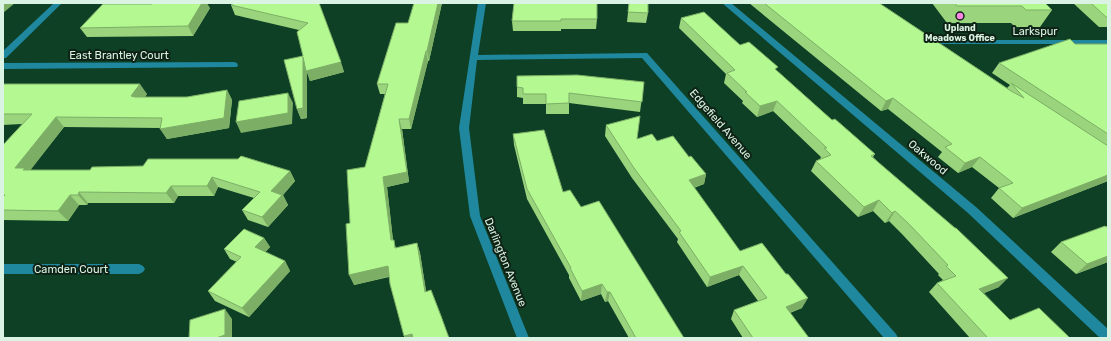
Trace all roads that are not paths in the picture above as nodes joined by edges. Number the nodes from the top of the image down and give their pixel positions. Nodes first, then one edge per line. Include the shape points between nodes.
1 (58, 3) edge
2 (482, 3) edge
3 (726, 3) edge
4 (1108, 42) edge
5 (950, 51) edge
6 (3, 56) edge
7 (473, 58) junction
8 (234, 65) dead end
9 (3, 66) edge
10 (3, 269) edge
11 (139, 269) dead end
12 (1108, 337) edge
13 (523, 338) edge
14 (892, 338) edge

1 - 6 street
2 - 7 street, Darlington Avenue
3 - 12 street, Oakwood via 972,210
4 - 5 street, Larkspur via 934,40
7 - 13 street, Darlington Avenue via 464,128 475,216
7 - 14 street, Edgefield Avenue via 644,55
8 - 9 street, East Brantley Court
10 - 11 street, Camden Court

